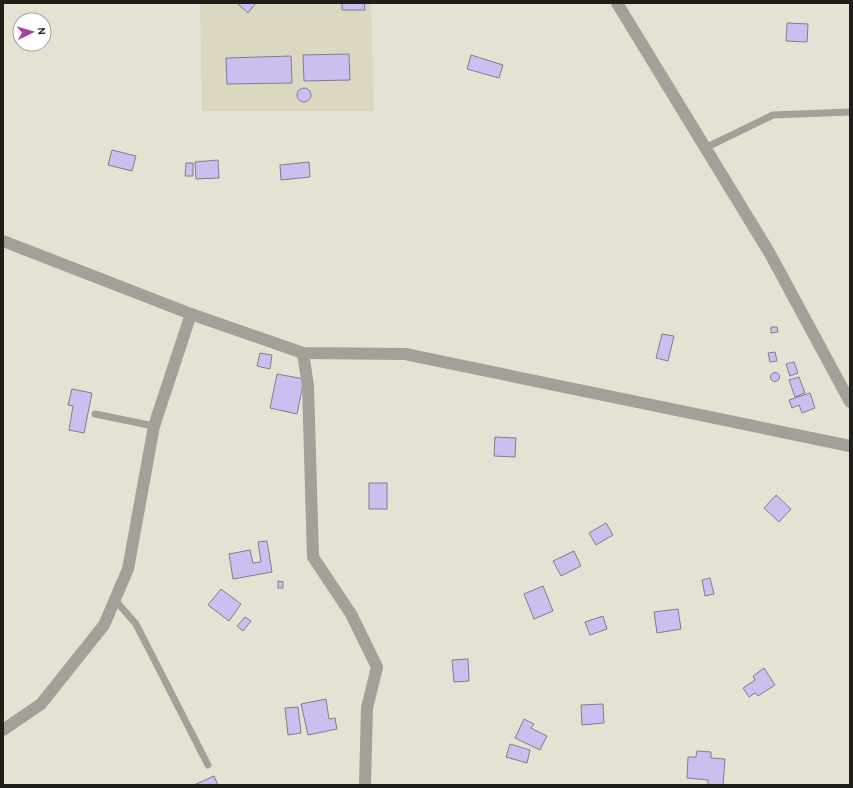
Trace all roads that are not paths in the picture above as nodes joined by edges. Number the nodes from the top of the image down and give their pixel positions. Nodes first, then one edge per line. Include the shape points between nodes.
1 (617, 3) edge
2 (850, 112) edge
3 (705, 148) junction
4 (3, 240) edge
5 (191, 314) junction
6 (303, 353) junction
7 (850, 402) edge
8 (95, 414) dead end
9 (154, 426) junction
10 (850, 446) edge
11 (115, 600) junction
12 (3, 730) edge
13 (208, 765) dead end
14 (365, 785) edge

1 - 3 street
2 - 3 lane via 773,114
3 - 7 street via 769,252
4 - 5 street
5 - 6 street
5 - 9 street
6 - 10 street via 404,354
6 - 14 street via 308,386 314,557 351,614 377,666 367,708
8 - 9 lane
9 - 11 street via 128,569
11 - 12 street via 104,625 41,704
11 - 13 lane via 136,624

